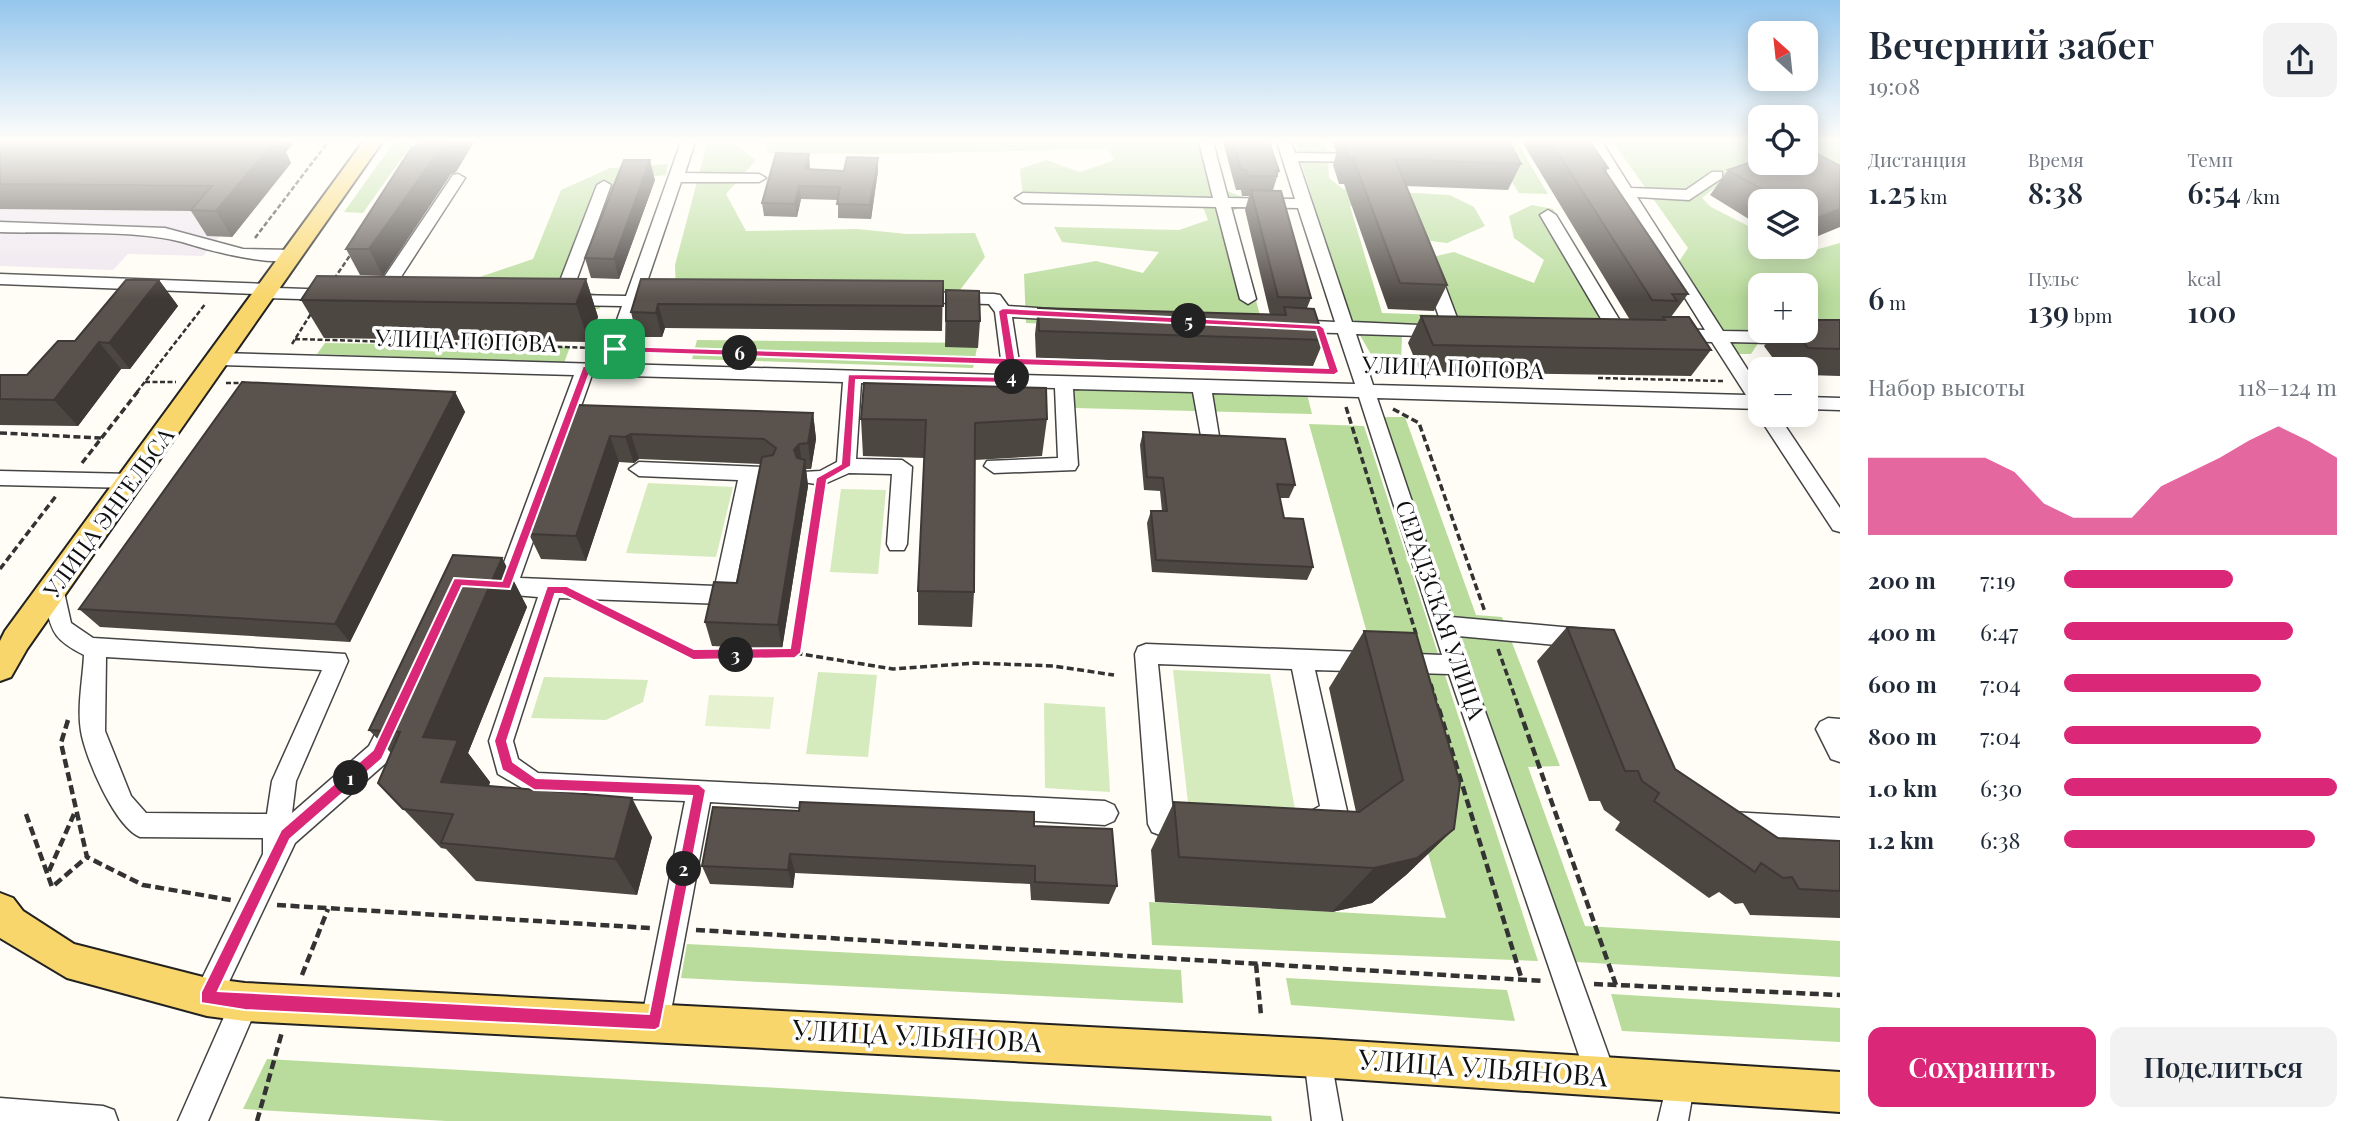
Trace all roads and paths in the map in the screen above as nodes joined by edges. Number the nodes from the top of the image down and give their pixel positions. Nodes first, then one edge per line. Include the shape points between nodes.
1 (288, 194) edge
2 (336, 194) edge
3 (445, 194) edge
4 (600, 194) edge
5 (671, 194) edge
6 (1220, 194) edge
7 (1300, 194) edge
8 (1627, 194) edge
9 (1023, 198) dead end
10 (1222, 202) junction
11 (1303, 204) junction
12 (1548, 215) dead end
13 (0, 228) edge
14 (242, 254) junction
15 (293, 255) junction
16 (1427, 258) edge
17 (0, 279) edge
18 (143, 285) junction
19 (217, 288) junction
20 (268, 291) junction
21 (366, 295) junction
22 (639, 295) junction
23 (407, 296) edge
24 (898, 297) edge
25 (1248, 299) dead end
26 (127, 305) edge
27 (1003, 311) junction
28 (1085, 316) edge
29 (1278, 326) edge
30 (1320, 328) junction
31 (1343, 329) junction
32 (1591, 333) edge
33 (1660, 334) edge
34 (1715, 335) junction
35 (295, 339) dead end
36 (1840, 339) edge
37 (615, 349) junction
38 (220, 359) junction
39 (586, 368) junction
40 (608, 369) junction
41 (1012, 371) junction
42 (1321, 371) dead end
43 (1064, 372) junction
44 (852, 377) junction
45 (1337, 380) junction
46 (1748, 384) edge
47 (1201, 385) junction
48 (1375, 390) junction
49 (1748, 402) edge
50 (1818, 403) edge
51 (1840, 404) edge
52 (1776, 427) edge
53 (0, 433) edge
54 (1210, 436) edge
55 (101, 439) junction
56 (846, 466) junction
57 (994, 466) dead end
58 (639, 469) dead end
59 (816, 477) joint
60 (0, 478) edge
61 (69, 480) junction
62 (132, 481) junction
63 (1838, 518) edge
64 (897, 544) dead end
65 (0, 569) edge
66 (470, 582) edge
67 (506, 586) junction
68 (54, 589) junction
69 (557, 589) junction
70 (1443, 625) junction
71 (1491, 629) junction
72 (95, 648) junction
73 (795, 653) junction
74 (1301, 658) junction
75 (1595, 660) edge
76 (1425, 664) junction
77 (1459, 665) junction
78 (0, 668) edge
79 (1114, 675) dead end
80 (401, 705) edge
81 (1840, 730) edge
82 (1840, 751) edge
83 (699, 790) junction
84 (75, 813) dead end
85 (1105, 813) dead end
86 (26, 814) dead end
87 (1709, 822) edge
88 (276, 826) junction
89 (1217, 828) edge
90 (1840, 830) edge
91 (1287, 832) edge
92 (87, 857) dead end
93 (273, 860) junction
94 (48, 873) junction
95 (5, 917) edge
96 (1256, 964) dead end
97 (1522, 980) dead end
98 (1616, 985) dead end
99 (207, 998) junction
100 (245, 1002) junction
101 (1261, 1015) dead end
102 (655, 1022) junction
103 (1318, 1058) junction
104 (1601, 1076) junction
105 (1680, 1081) junction
106 (1840, 1091) edge
107 (0, 1113) edge
108 (103, 1121) edge
109 (193, 1121) edge
110 (1326, 1121) edge
111 (1673, 1121) edge

1 - 14 path
2 - 15 main road
3 - 21 street
4 - 22 street via 554,299
5 - 22 street
6 - 10 street
7 - 11 street, СЕРАДЗСКАЯ УЛИЦА
8 - 34 street
9 - 10 street
10 - 11 street
10 - 25 street
11 - 31 street, СЕРАДЗСКАЯ УЛИЦА
12 - 32 street via 1626,334
13 - 14 street via 165,233
14 - 15 street
15 - 20 main road, УЛИЦА ЭНГЕЛЬСА
16 - 31 street via 1460,331
17 - 18 street
18 - 19 street
18 - 26 street
19 - 20 street
19 - 55 path
20 - 21 street
20 - 38 main road, УЛИЦА ЭНГЕЛЬСА
21 - 23 street
22 - 37 street
24 - 27 street via 994,299
27 - 28 street
27 - 41 street
29 - 30 street
30 - 31 street
30 - 45 path
31 - 48 street, СЕРАДЗСКАЯ УЛИЦА
33 - 34 street
34 - 36 street
34 - 46 street
35 - 37 path
37 - 40 street
37 - 41 path
38 - 39 street, УЛИЦА ПОПОВА
38 - 62 main road, УЛИЦА ЭНГЕЛЬСА
39 - 40 street, УЛИЦА ПОПОВА
39 - 67 street
40 - 44 street, УЛИЦА ПОПОВА
41 - 43 street, УЛИЦА ПОПОВА
41 - 43 path
41 - 44 street, УЛИЦА ПОПОВА
42 - 45 path
43 - 47 street, УЛИЦА ПОПОВА
43 - 57 street via 1068,466
44 - 56 street
45 - 47 street, УЛИЦА ПОПОВА
45 - 48 street, УЛИЦА ПОПОВА
45 - 76 path
47 - 54 street
48 - 49 street, УЛИЦА ПОПОВА
48 - 70 street, СЕРАДЗСКАЯ УЛИЦА
48 - 71 path via 1394,410 1419,422
50 - 51 street
52 - 63 street
53 - 55 path
55 - 61 path
56 - 59 street
56 - 64 street via 902,467
58 - 69 street via 759,474 724,595
59 - 73 path
60 - 61 street
61 - 62 street
61 - 65 path
62 - 68 main road, УЛИЦА ЭНГЕЛЬСА
66 - 67 street
67 - 69 street
68 - 72 street via 61,628
68 - 78 main road, УЛИЦА ЭНГЕЛЬСА
69 - 73 path via 693,654
69 - 83 street via 501,741 507,766 534,784
70 - 71 street
70 - 77 street, СЕРАДЗСКАЯ УЛИЦА
71 - 75 street via 1584,638
71 - 98 path
72 - 88 street via 93,731 121,803 140,825
72 - 88 street via 337,662 284,781
73 - 79 path via 893,669 975,663 1053,666
74 - 76 street
74 - 89 street via 1146,653 1161,824
74 - 91 street via 1334,811 1300,832
76 - 77 street
76 - 97 path
77 - 104 street, СЕРАДЗСКАЯ УЛИЦА
80 - 93 street via 378,754 286,834
81 - 82 street via 1828,729
83 - 85 street
83 - 102 street
84 - 94 path
86 - 94 path
87 - 90 street
88 - 93 street
92 - 94 path via 52,887
93 - 99 street
95 - 99 main road, УЛИЦА УЛЬЯНОВА via 67,960
96 - 101 path
99 - 100 main road, УЛИЦА УЛЬЯНОВА
100 - 102 main road, УЛИЦА УЛЬЯНОВА
100 - 109 street
102 - 103 main road, УЛИЦА УЛЬЯНОВА
103 - 104 main road, УЛИЦА УЛЬЯНОВА
103 - 110 street
104 - 105 main road, УЛИЦА УЛЬЯНОВА
105 - 106 main road, УЛИЦА УЛЬЯНОВА
105 - 111 street
107 - 108 street

